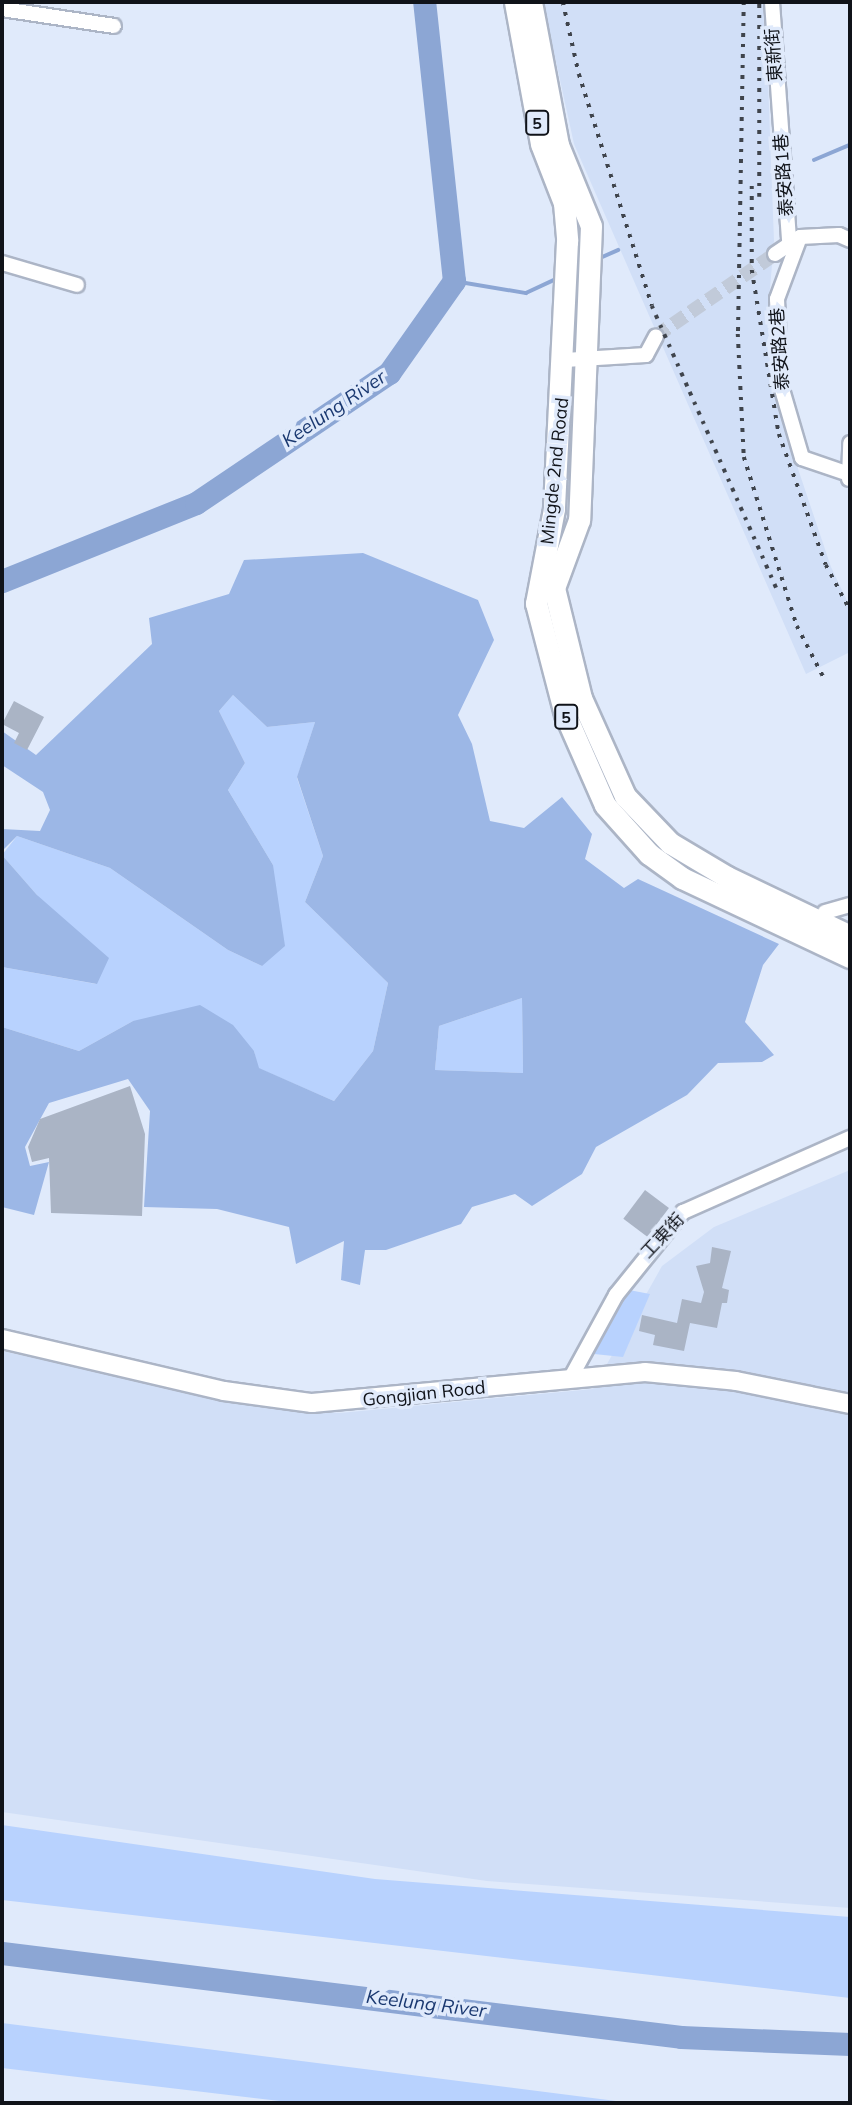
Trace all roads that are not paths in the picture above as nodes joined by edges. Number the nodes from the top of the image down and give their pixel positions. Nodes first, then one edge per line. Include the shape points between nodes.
1 (514, 2) edge
2 (531, 2) edge
3 (772, 2) edge
4 (2, 9) edge
5 (114, 26) dead end
6 (779, 109) joint
7 (794, 239) junction
8 (850, 240) edge
9 (775, 254) tunnel mouth
10 (2, 264) edge
11 (77, 285) dead end
12 (656, 336) tunnel mouth
13 (574, 360) junction
14 (850, 443) edge
15 (848, 477) edge
16 (850, 905) edge
17 (825, 912) dead end
18 (850, 936) edge
19 (850, 957) edge
20 (850, 1138) edge
21 (2, 1339) edge
22 (570, 1379) junction
23 (850, 1404) edge

1 - 13 main road, Mingde 2nd Road / 5 via 541,144 564,204 563,334
2 - 13 main road, Mingde 2nd Road / 5 via 558,145 592,226 587,326
3 - 6 street, 東新街
4 - 5 street
6 - 7 street, 泰安路1巷
7 - 8 street via 839,235
7 - 9 street
7 - 15 street, 泰安路2巷 via 777,299 780,386 803,458
10 - 11 street
12 - 13 street via 646,355
13 - 18 main road, Mingde 2nd Road / 5 via 579,520 554,588 581,698 603,754 625,796 670,843
13 - 19 main road, Mingde 2nd Road / 5 via 552,535 536,603 565,715 589,775 623,829 682,878
14 - 15 street
16 - 17 street
20 - 22 street, 工東街 via 682,1212 616,1295
21 - 22 street, Gongjian Road via 224,1391 312,1403
22 - 23 street, Gongjian Road via 668,1373

